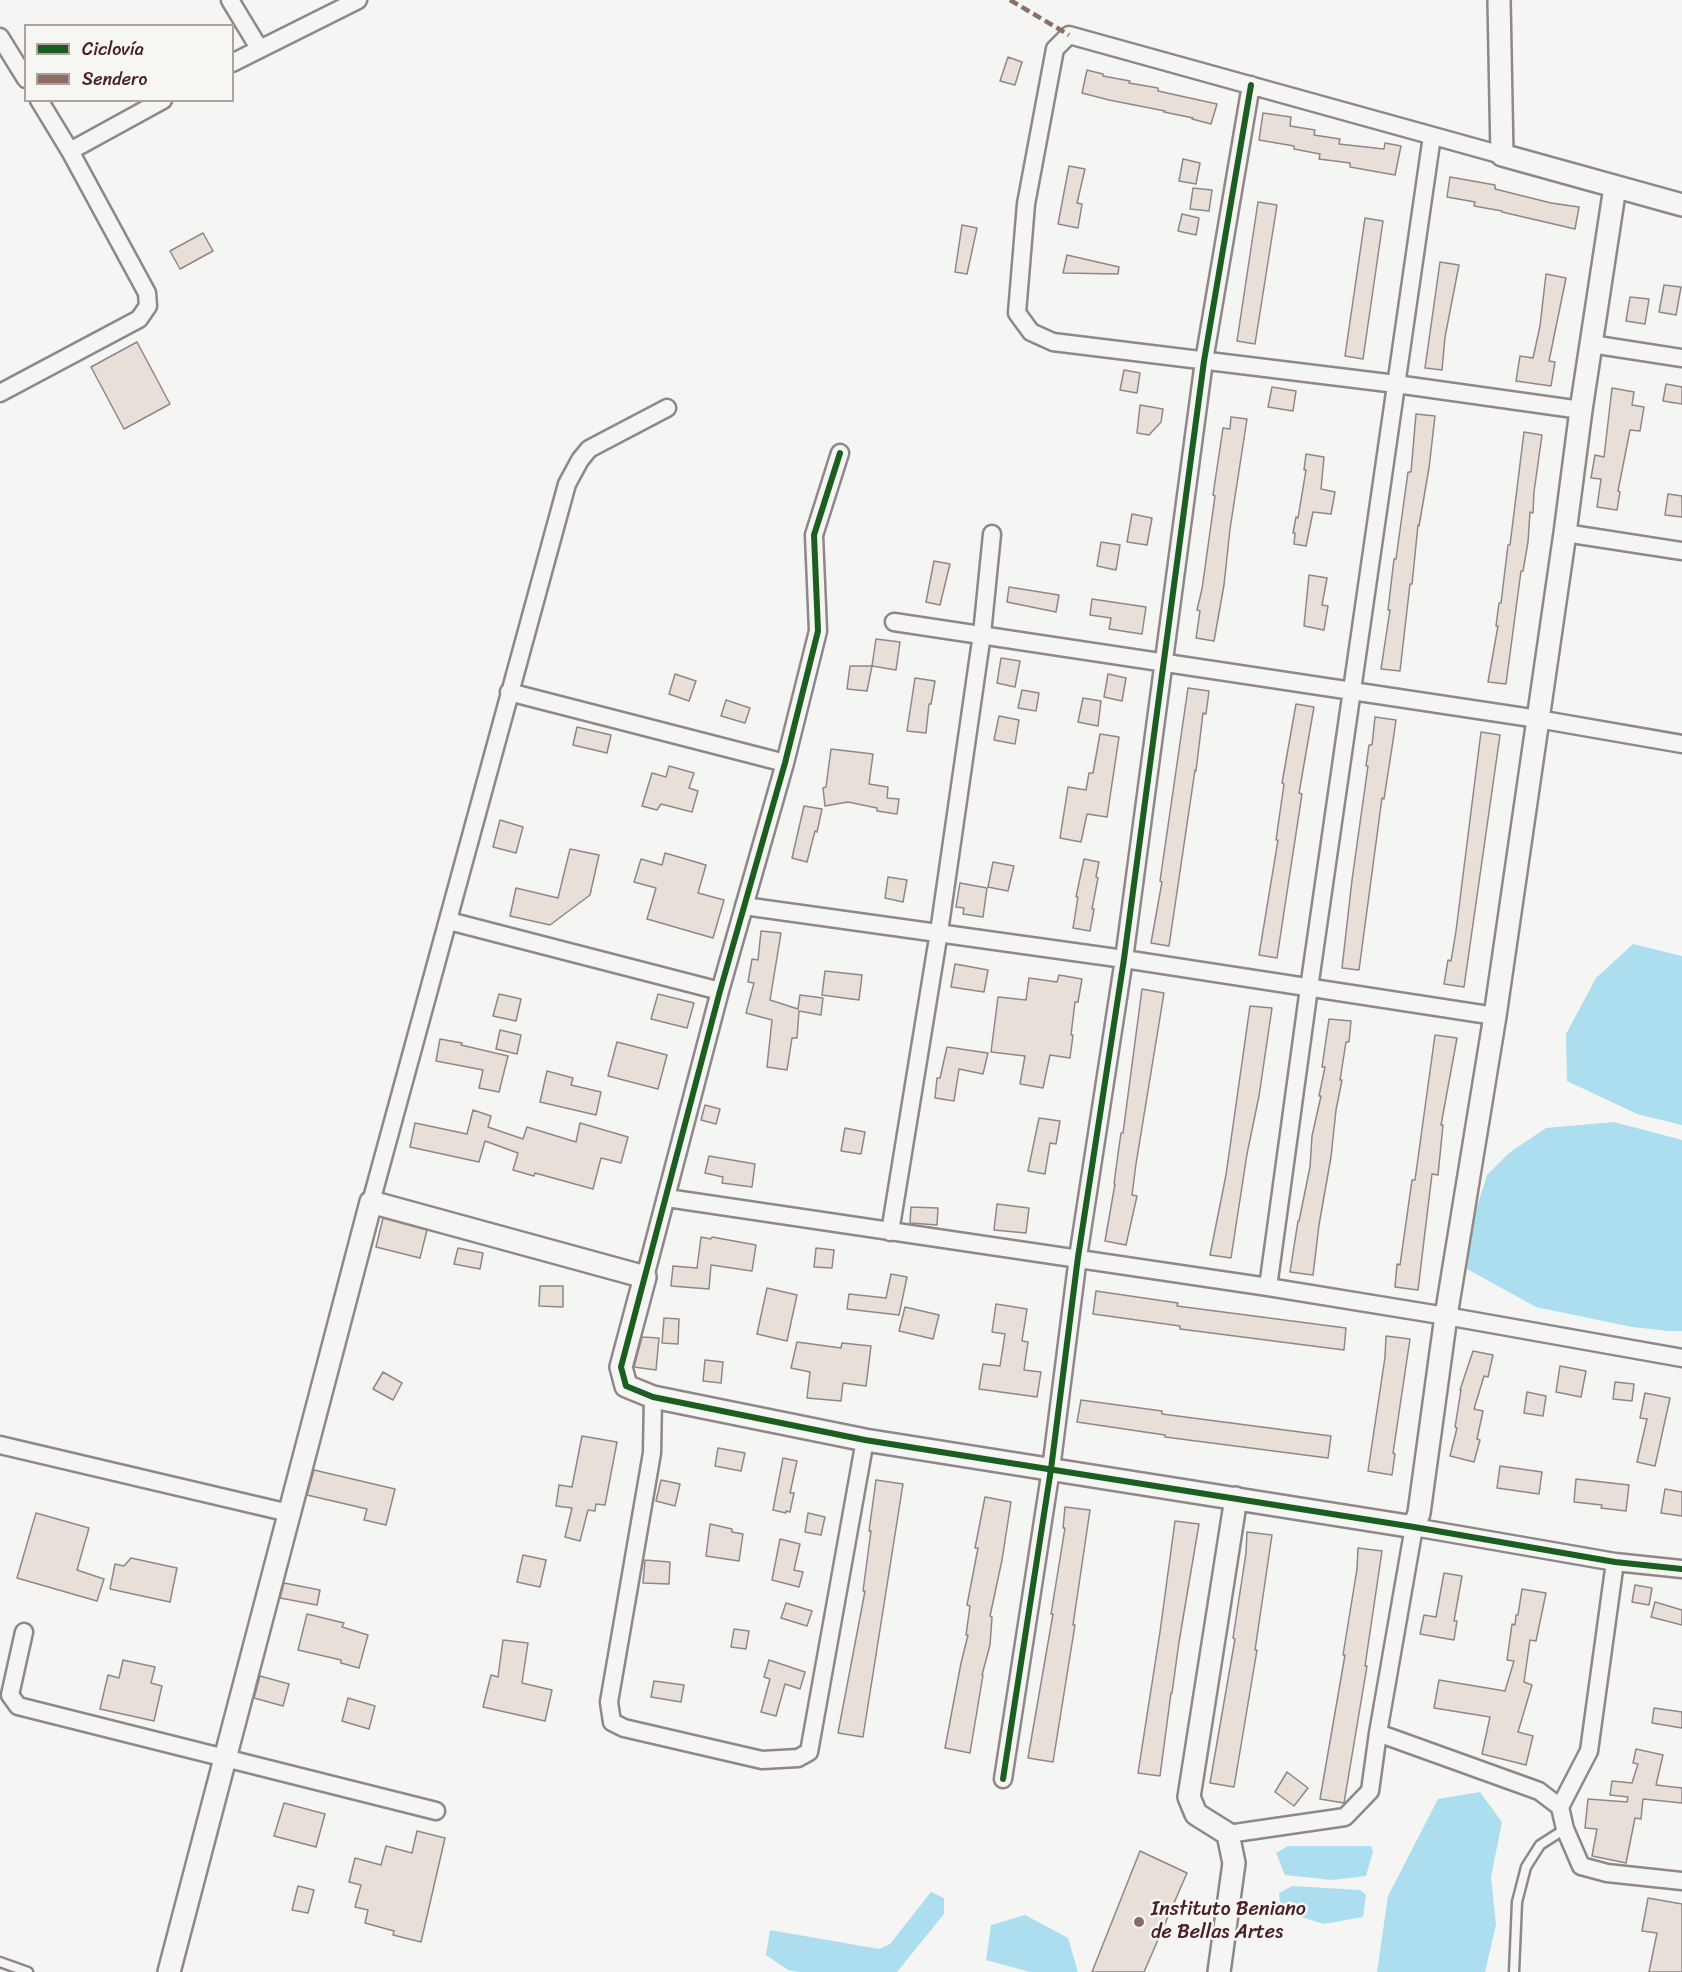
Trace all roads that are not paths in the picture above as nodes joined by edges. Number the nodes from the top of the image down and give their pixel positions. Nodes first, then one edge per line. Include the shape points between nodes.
1 (230, 0) edge
2 (358, 0) edge
3 (1499, 0) edge
4 (0, 37) edge
5 (259, 48) junction
6 (234, 62) edge
7 (24, 76) edge
8 (1251, 85) junction
9 (40, 102) edge
10 (159, 102) edge
11 (1432, 136) junction
12 (70, 151) junction
13 (1502, 155) junction
14 (1615, 187) junction
15 (1682, 205) edge
16 (1591, 344) junction
17 (1682, 358) edge
18 (1204, 361) junction
19 (1396, 384) junction
20 (0, 393) edge
21 (667, 408) dead end
22 (1581, 410) junction
23 (840, 453) dead end
24 (1565, 533) junction
25 (992, 534) dead end
26 (1682, 551) edge
27 (894, 622) dead end
28 (982, 634) junction
29 (1164, 662) junction
30 (1352, 690) junction
31 (509, 692) junction
32 (1538, 719) junction
33 (1682, 744) edge
34 (785, 762) junction
35 (744, 906) junction
36 (449, 921) junction
37 (939, 932) junction
38 (1124, 959) junction
39 (1309, 988) junction
40 (720, 992) junction
41 (1495, 1016) junction
42 (667, 1198) junction
43 (371, 1202) junction
44 (890, 1232) junction
45 (1078, 1257) junction
46 (645, 1277) junction
47 (1268, 1287) junction
48 (1446, 1316) junction
49 (1682, 1358) edge
50 (653, 1397) junction
51 (865, 1440) junction
52 (0, 1445) edge
53 (1051, 1469) junction
54 (1236, 1498) junction
55 (289, 1513) junction
56 (1414, 1527) junction
57 (1616, 1562) junction
58 (1682, 1569) edge
59 (24, 1632) dead end
60 (1378, 1733) junction
61 (225, 1758) junction
62 (1003, 1779) dead end
63 (1560, 1807) junction
64 (436, 1811) dead end
65 (1565, 1829) junction
66 (1228, 1834) junction
67 (1682, 1881) edge
68 (0, 1962) edge
69 (28, 1972) edge
70 (169, 1972) edge
71 (1219, 1972) edge
72 (1514, 1972) edge

1 - 5 street
2 - 5 street
3 - 13 street
4 - 7 street
5 - 6 street
8 - 11 street
8 - 18 street
8 - 18 street via 1069,35 1055,49 1026,204 1017,313 1031,332 1053,342
9 - 12 street
10 - 12 street
11 - 13 street
11 - 19 street
12 - 20 street via 147,293 148,306 139,319
13 - 14 street
14 - 15 street
14 - 16 street
16 - 17 street
16 - 22 street
18 - 19 street
18 - 29 street
19 - 22 street
19 - 30 street
21 - 31 street via 589,449 580,460 567,484
22 - 24 street
23 - 34 street via 814,535 818,631
24 - 26 street
24 - 32 street
25 - 28 street
27 - 28 street
28 - 29 street
28 - 37 street
29 - 30 street
29 - 38 street
30 - 32 street
30 - 39 street
31 - 34 street
31 - 36 street
32 - 33 street
32 - 41 street
34 - 35 street
35 - 37 street
35 - 40 street
36 - 40 street
36 - 43 street
37 - 38 street
37 - 44 street
38 - 39 street
38 - 45 street
39 - 41 street
39 - 47 street
40 - 42 street
41 - 48 street
42 - 44 street
42 - 46 street
43 - 46 street
43 - 55 street
44 - 45 street
45 - 47 street
45 - 53 street
46 - 50 street via 621,1367 626,1386
47 - 48 street
48 - 49 street
48 - 56 street
50 - 51 street
50 - 51 street via 652,1453 609,1702 612,1722 762,1760 798,1758 809,1752
51 - 53 street
52 - 55 street
53 - 54 street
53 - 62 street
54 - 56 street
54 - 66 street via 1189,1797 1196,1814
55 - 61 street
56 - 57 street
56 - 60 street
57 - 58 street
57 - 63 street via 1589,1751
59 - 61 street via 10,1695 18,1707
60 - 63 street via 1539,1791
60 - 66 street via 1370,1791 1346,1817
61 - 64 street
61 - 70 street
63 - 65 street
65 - 67 street via 1581,1866 1607,1873
65 - 72 lane via 1540,1845 1526,1867 1517,1902
66 - 71 street via 1234,1863
68 - 69 lane

